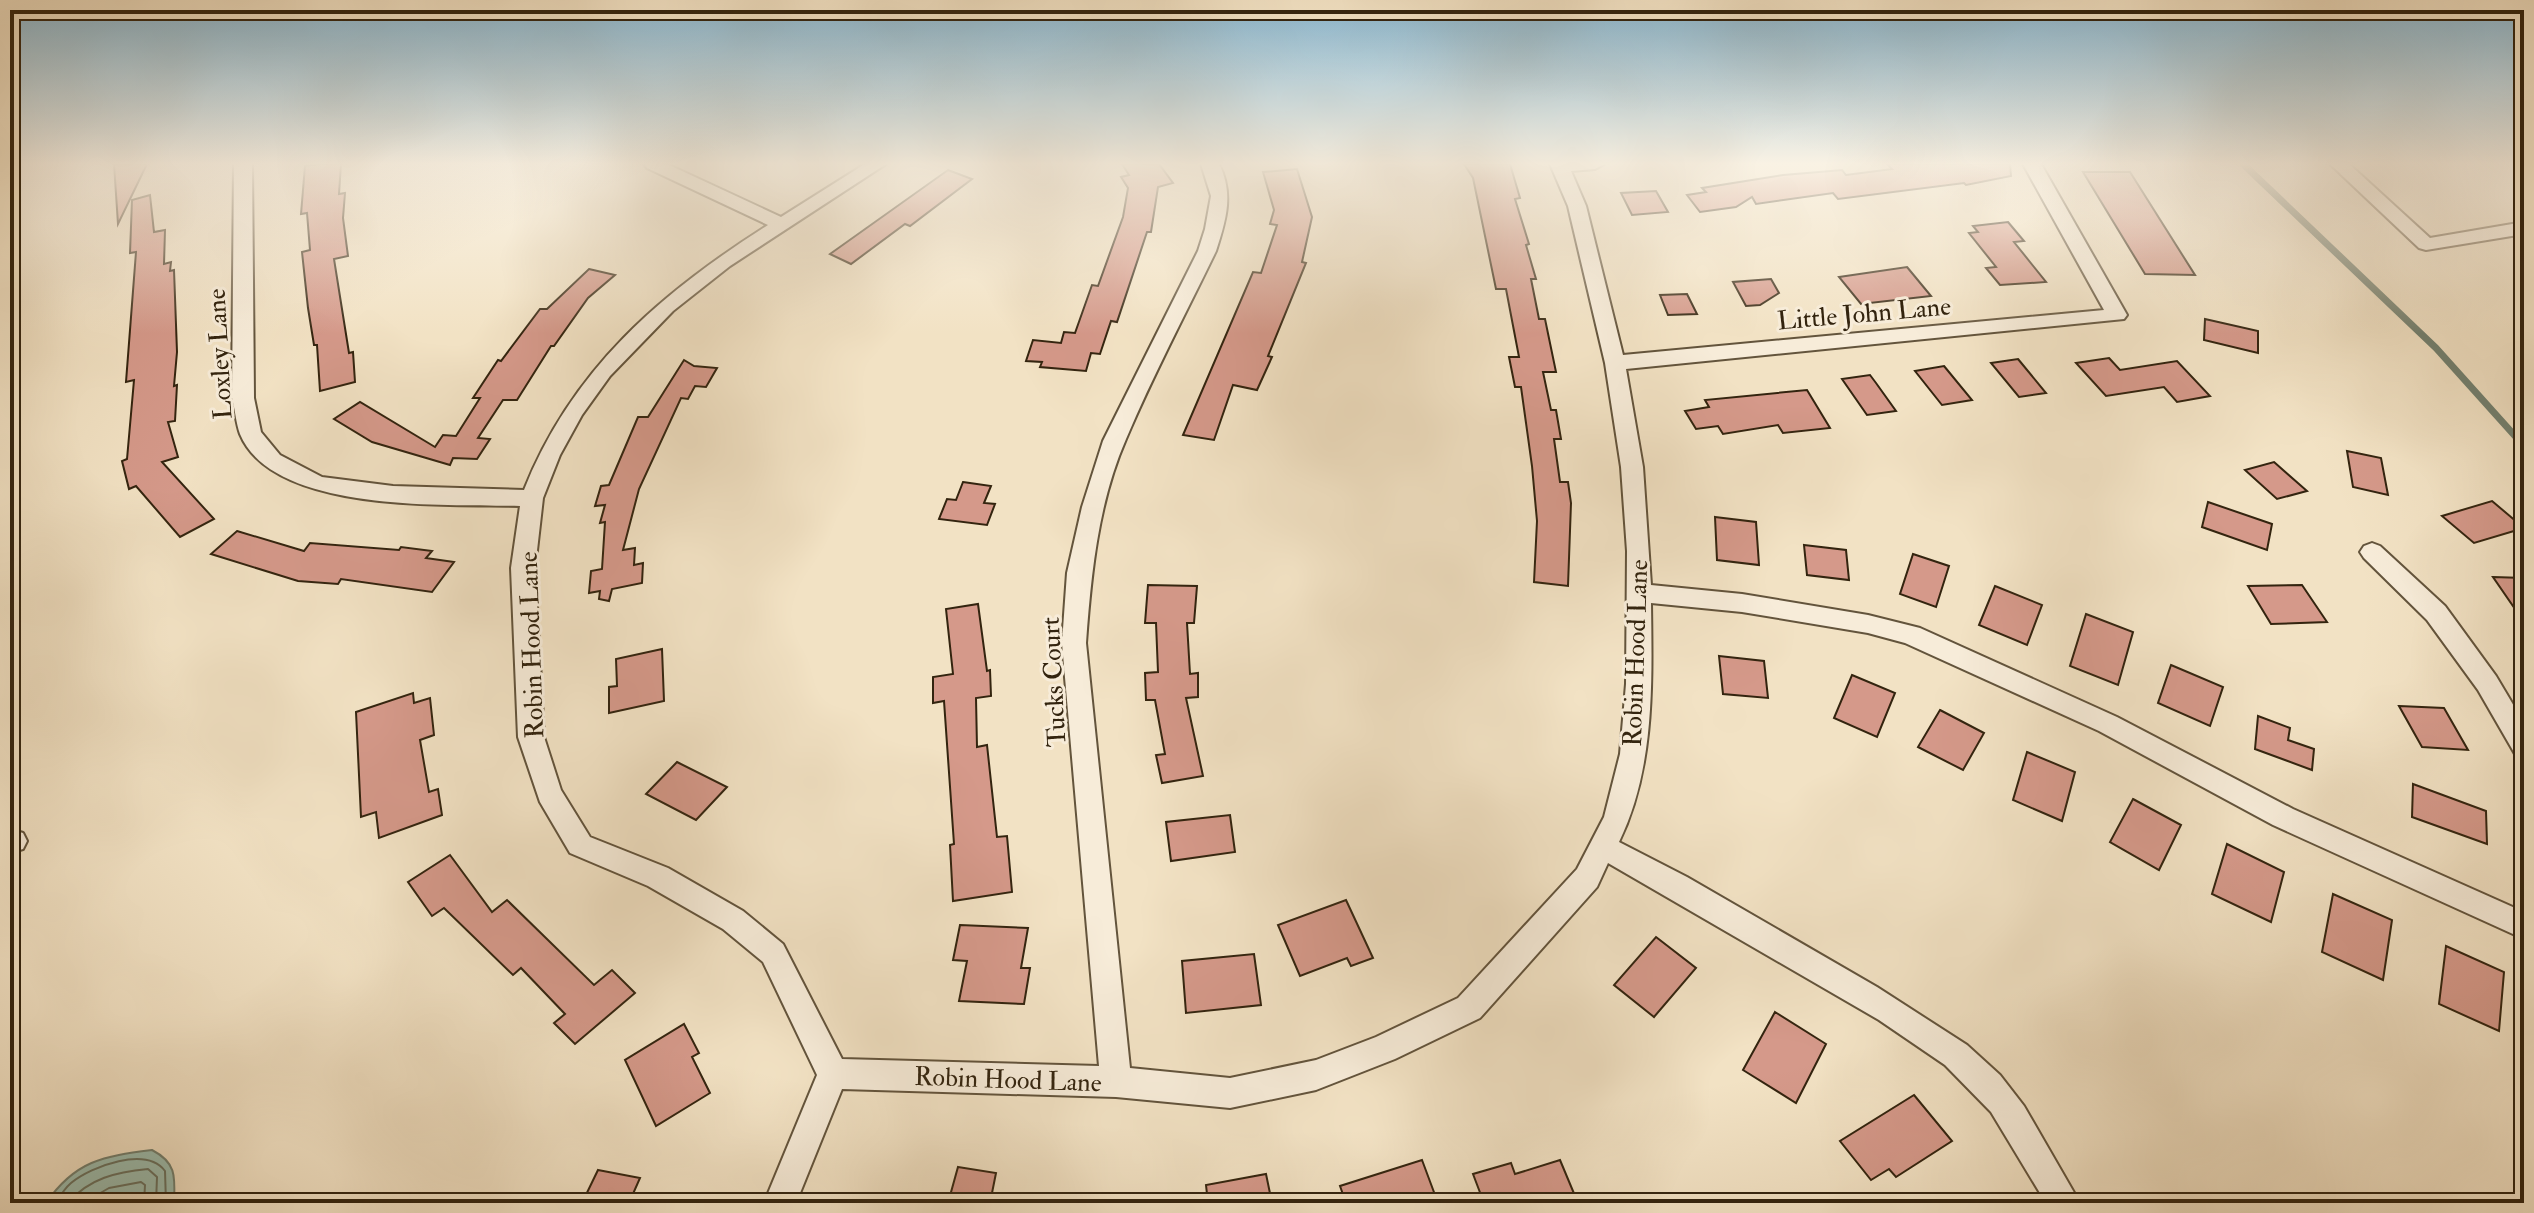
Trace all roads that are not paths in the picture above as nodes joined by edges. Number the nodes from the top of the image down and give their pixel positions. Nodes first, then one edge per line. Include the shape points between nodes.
1 (243, 221) edge
2 (773, 221) edge
3 (785, 221) edge
4 (1217, 221) edge
5 (1581, 221) edge
6 (2064, 221) edge
7 (2401, 221) edge
8 (780, 224) junction
9 (2524, 228) edge
10 (1615, 363) junction
11 (532, 498) junction
12 (2372, 552) dead end
13 (1639, 593) junction
14 (2524, 746) edge
15 (1602, 847) junction
16 (2524, 926) edge
17 (833, 1074) junction
18 (1116, 1082) junction
19 (780, 1203) edge
20 (2064, 1203) edge

1 - 11 street, Loxley Lane via 243,398 251,434 272,460 317,484 393,494
2 - 8 street
3 - 8 street, Robin Hood Lane
4 - 18 street, Tucks Court via 1114,441 1079,573 1074,643
5 - 10 street, Robin Hood Lane
6 - 10 street, Little John Lane via 2117,315
7 - 9 street via 2426,244
8 - 11 street, Robin Hood Lane via 723,262 629,341 573,412
10 - 13 street, Robin Hood Lane via 1632,467
11 - 17 street, Robin Hood Lane via 523,568 531,737 549,794 580,845 658,877 733,920 773,953
12 - 14 street via 2436,613
13 - 15 street, Robin Hood Lane via 1633,754 1617,818
13 - 16 street via 1742,603 1911,635 2108,724 2283,817
15 - 18 street, Robin Hood Lane via 1587,878 1469,1008 1316,1075 1230,1093
15 - 20 street via 1683,887 1943,1046 1978,1074 2007,1110
17 - 18 street, Robin Hood Lane
17 - 19 street

